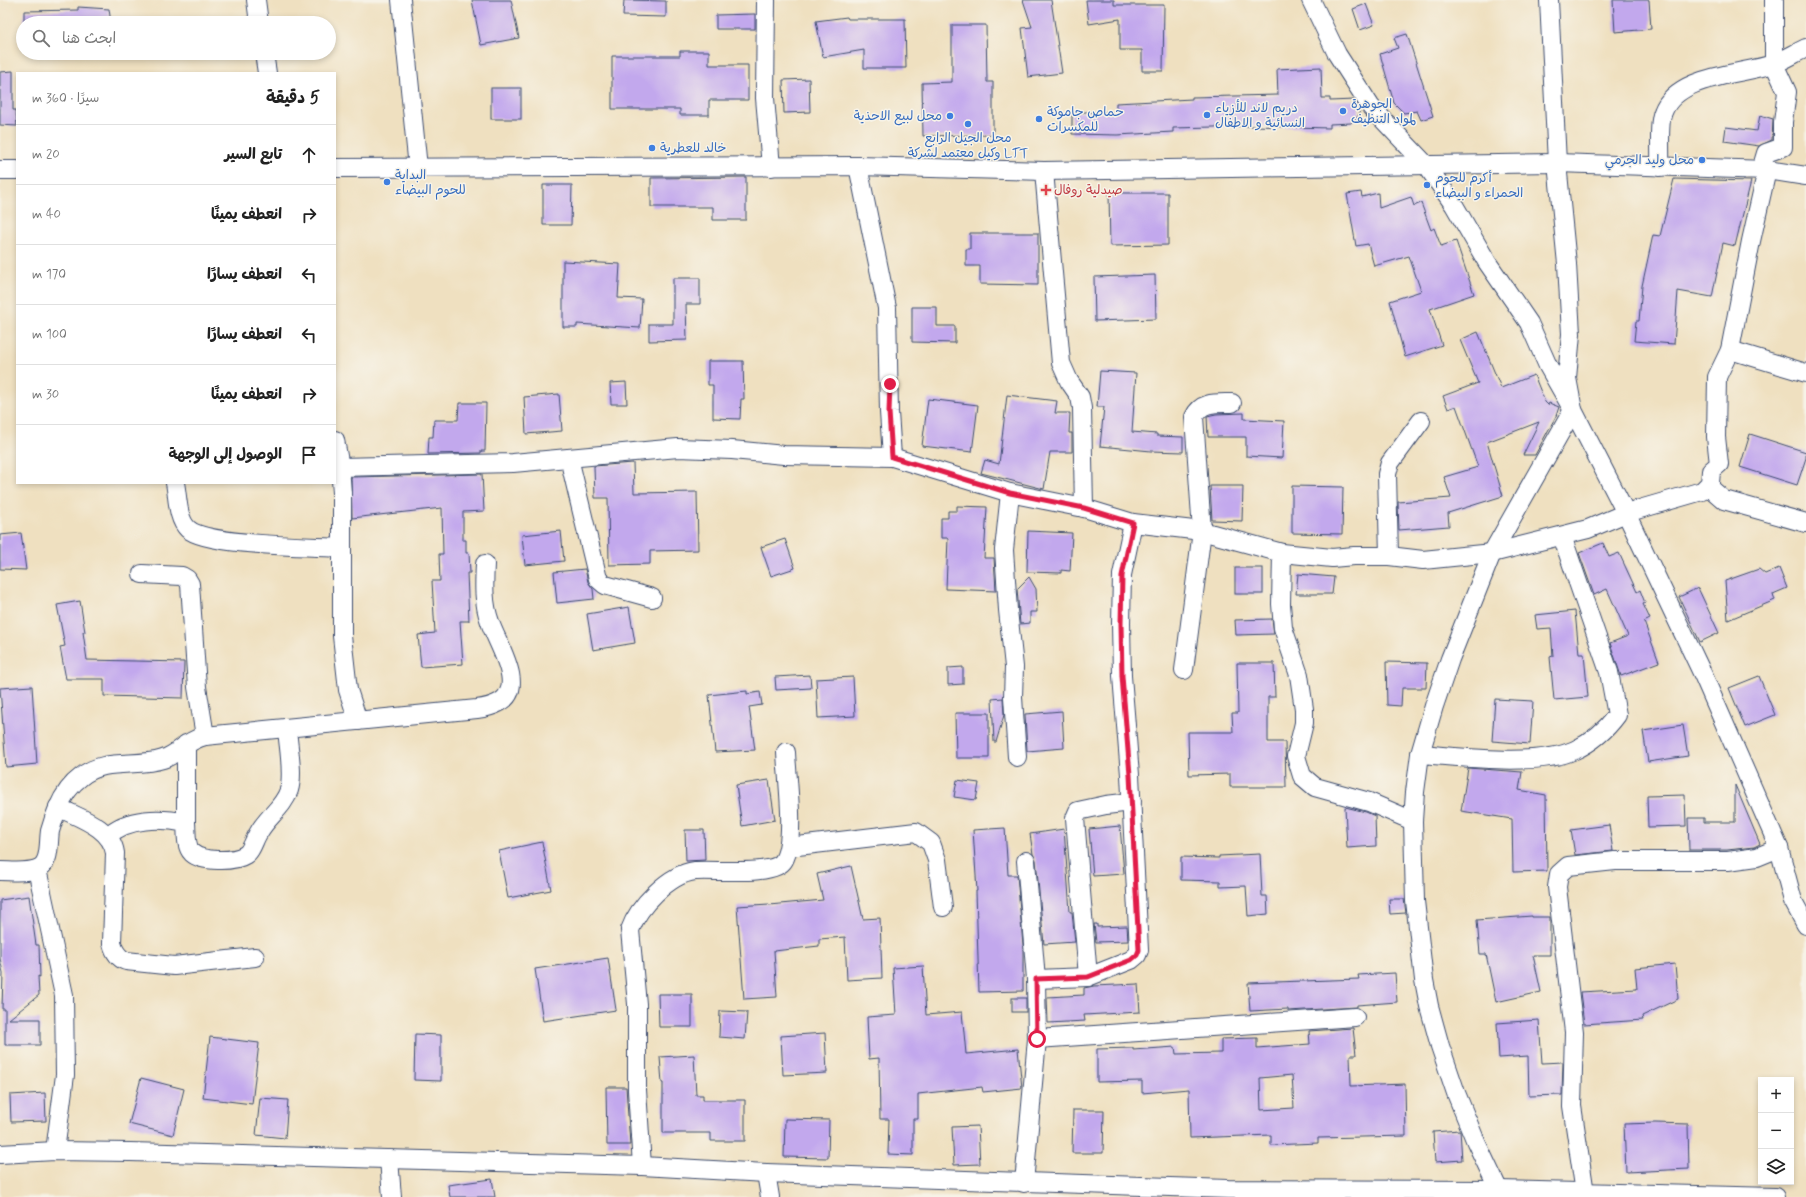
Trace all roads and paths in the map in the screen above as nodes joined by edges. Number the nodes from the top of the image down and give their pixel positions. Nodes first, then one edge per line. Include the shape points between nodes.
1 (256, 0) edge
2 (401, 0) edge
3 (766, 0) edge
4 (1311, 0) edge
5 (1549, 0) edge
6 (1774, 0) edge
7 (258, 16) edge
8 (1806, 48) edge
9 (265, 60) edge
10 (1774, 64) junction
11 (267, 72) edge
12 (1557, 163) junction
13 (771, 166) junction
14 (858, 166) junction
15 (1427, 166) junction
16 (1660, 166) junction
17 (336, 168) edge
18 (418, 168) junction
19 (0, 170) edge
20 (16, 170) edge
21 (1767, 170) junction
22 (1044, 171) junction
23 (1806, 176) edge
24 (1730, 350) junction
25 (1806, 373) edge
26 (1232, 403) dead end
27 (1573, 410) junction
28 (1421, 421) dead end
29 (336, 445) edge
30 (892, 457) junction
31 (570, 458) junction
32 (340, 467) junction
33 (175, 484) edge
34 (1708, 487) junction
35 (1010, 493) junction
36 (1084, 508) junction
37 (1626, 512) junction
38 (1806, 522) edge
39 (1133, 523) junction
40 (1202, 531) junction
41 (1562, 536) junction
42 (341, 548) junction
43 (1282, 553) junction
44 (1492, 553) junction
45 (1389, 556) junction
46 (485, 564) dead end
47 (142, 574) dead end
48 (652, 598) dead end
49 (1184, 670) dead end
50 (358, 721) junction
51 (287, 728) junction
52 (205, 736) junction
53 (186, 744) junction
54 (786, 752) dead end
55 (1420, 754) junction
56 (1017, 757) dead end
57 (1132, 802) junction
58 (58, 808) junction
59 (1413, 821) junction
60 (186, 823) junction
61 (108, 836) junction
62 (789, 847) junction
63 (1779, 848) junction
64 (1026, 861) dead end
65 (37, 869) junction
66 (0, 871) edge
67 (943, 907) dead end
68 (1806, 925) edge
69 (256, 956) dead end
70 (1088, 977) junction
71 (1036, 979) junction
72 (1355, 1017) dead end
73 (1037, 1039) junction
74 (55, 1151) junction
75 (0, 1154) edge
76 (389, 1159) junction
77 (642, 1166) junction
78 (766, 1173) junction
79 (1024, 1183) junction
80 (1500, 1193) edge
81 (1586, 1193) junction
82 (392, 1197) edge
83 (770, 1197) edge
84 (1775, 1197) edge

1 - 7 street
2 - 18 street
3 - 13 street via 765,98
4 - 15 street via 1337,54 1371,107
5 - 12 street
6 - 10 street
8 - 10 street
9 - 11 street
10 - 16 street via 1694,84 1670,98 1662,113
10 - 21 street via 1787,92 1783,147 1766,153 1763,163
12 - 15 street
12 - 16 street
12 - 27 street via 1571,334 1567,378
13 - 14 street
13 - 18 street
14 - 22 street
14 - 30 street via 887,308
15 - 22 street
15 - 27 street via 1529,323 1548,366
16 - 21 street
17 - 18 street
19 - 20 street
21 - 23 street
21 - 24 street
22 - 36 street via 1061,363 1080,397 1082,408
24 - 25 street
24 - 34 street via 1717,377 1715,405 1719,464 1711,471
26 - 40 street via 1205,404 1194,417
27 - 37 street
27 - 44 street
28 - 45 street via 1390,463 1387,474
29 - 32 street
30 - 31 street via 784,455 678,448
30 - 35 street
31 - 32 street via 513,463
31 - 48 street via 598,579 605,585
32 - 42 street via 343,506
33 - 42 street via 183,523 188,529 206,538
34 - 37 street via 1692,495
34 - 38 street via 1724,500
35 - 36 street
35 - 56 street via 1004,550 1014,667
36 - 39 street
37 - 41 street via 1588,529
37 - 63 street via 1704,676
39 - 40 street
39 - 57 street via 1122,576 1121,601 1122,676
40 - 43 street
40 - 49 street
41 - 44 street
41 - 55 street via 1609,672 1617,715 1606,729 1594,738 1576,750 1563,754 1538,758 1495,759
42 - 50 street via 342,636 348,690
43 - 45 street via 1332,558
43 - 59 street via 1283,628 1299,675 1304,709 1304,723 1296,756 1302,776 1315,787 1369,802
44 - 45 street via 1423,560
44 - 55 street via 1450,659
46 - 50 street via 484,591 488,615 512,681 512,687 506,697 491,706 477,709
47 - 52 street via 182,576 190,584 194,662
50 - 51 street
51 - 52 street
51 - 60 street via 289,790 281,806 261,828 247,854 238,858 206,860 192,853 188,844
52 - 53 street
53 - 58 street via 162,760 100,767 88,771 73,784
53 - 60 street
54 - 62 street
55 - 59 street
57 - 70 street via 1139,950 1131,960
57 - 70 street via 1078,811 1076,818
58 - 61 street via 91,824
58 - 65 street via 50,832 46,860
59 - 80 street via 1415,901 1429,1006 1452,1081
60 - 61 street via 158,820 131,823 115,829
61 - 69 street via 115,854 112,943 120,957 126,961 174,966
62 - 67 street via 916,832 931,843 937,860
62 - 77 street via 783,862 775,867 747,872 695,871 685,874 653,896 634,920 630,930 637,1004 637,1090
63 - 68 street via 1793,902
63 - 81 street via 1757,857 1735,860 1615,860 1568,866 1559,874 1557,887 1574,1032 1572,1106
64 - 71 street
65 - 66 street
65 - 74 street via 64,995 65,1075
70 - 71 street
71 - 73 street
72 - 73 street
73 - 79 street
74 - 75 street
74 - 76 street
76 - 77 street
76 - 82 street
77 - 78 street
78 - 79 street
78 - 83 street
79 - 80 street
80 - 81 street
81 - 84 street

